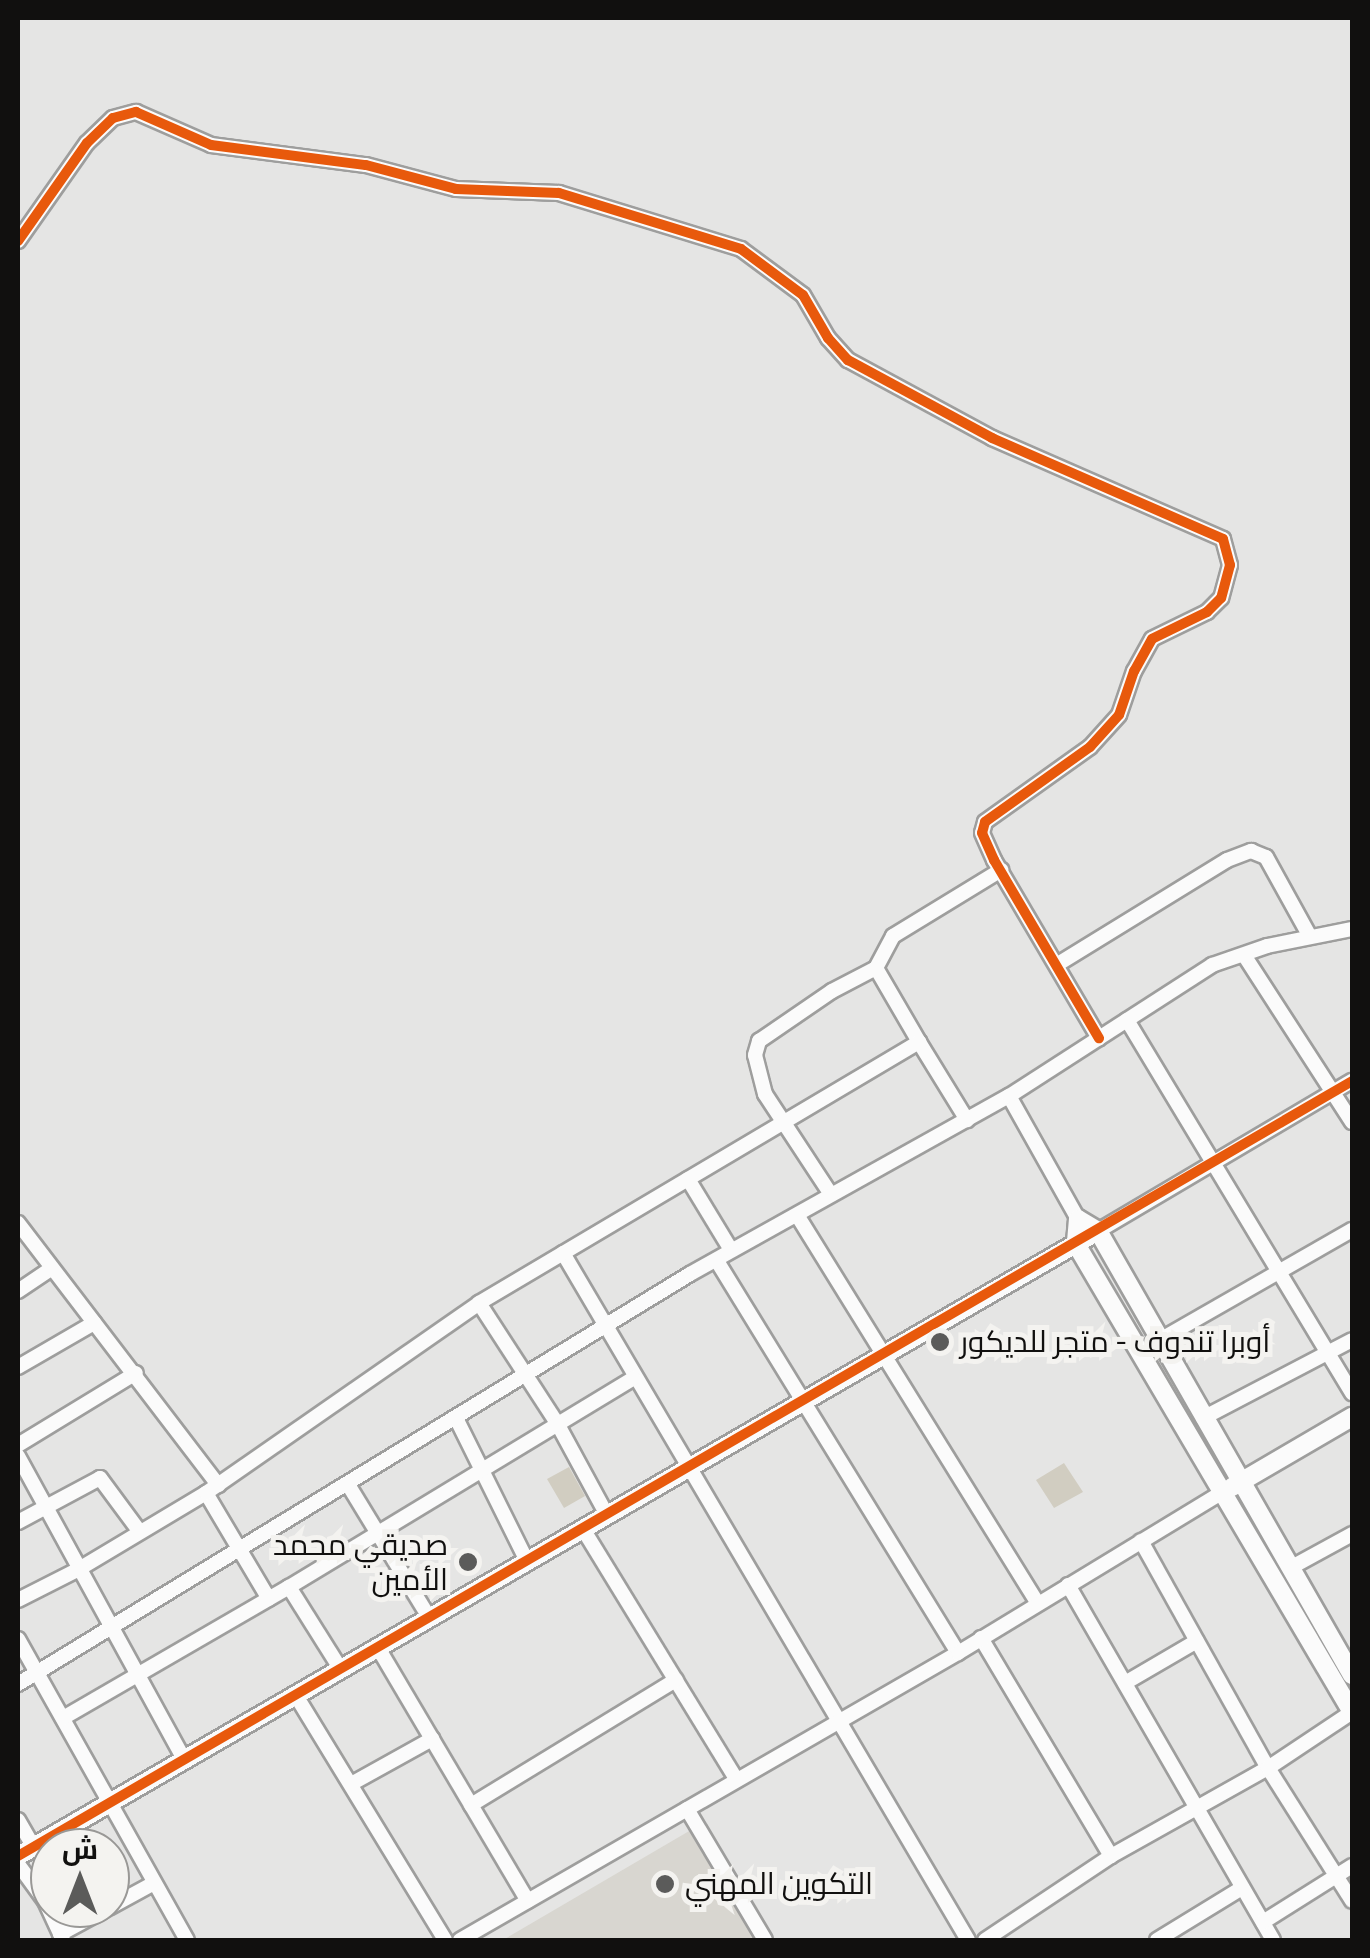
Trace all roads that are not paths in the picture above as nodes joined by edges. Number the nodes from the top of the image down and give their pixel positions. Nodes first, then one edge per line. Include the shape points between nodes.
1 (18, 240) edge
2 (1000, 870) junction
3 (1352, 929) edge
4 (1309, 936) junction
5 (1244, 955) junction
6 (1058, 964) junction
7 (876, 968) junction
8 (1127, 1020) junction
9 (1100, 1038) junction
10 (919, 1042) junction
11 (1352, 1081) edge
12 (1334, 1090) junction
13 (1009, 1096) junction
14 (967, 1120) junction
15 (783, 1122) junction
16 (1352, 1122) edge
17 (1213, 1165) junction
18 (688, 1179) junction
19 (830, 1193) junction
20 (797, 1215) junction
21 (1078, 1219) junction
22 (18, 1224) edge
23 (1352, 1230) edge
24 (1098, 1231) junction
25 (1076, 1244) junction
26 (731, 1250) junction
27 (563, 1253) junction
28 (717, 1260) junction
29 (51, 1269) junction
30 (1276, 1272) junction
31 (18, 1291) edge
32 (479, 1303) junction
33 (94, 1323) junction
34 (607, 1328) junction
35 (1352, 1340) edge
36 (1158, 1341) junction
37 (885, 1354) junction
38 (1328, 1354) junction
39 (18, 1368) edge
40 (136, 1374) junction
41 (528, 1376) junction
42 (634, 1378) junction
43 (1352, 1392) edge
44 (802, 1401) junction
45 (1352, 1416) edge
46 (1203, 1418) junction
47 (457, 1420) junction
48 (557, 1424) junction
49 (18, 1444) edge
50 (18, 1456) edge
51 (480, 1469) junction
52 (688, 1470) junction
53 (349, 1486) junction
54 (1232, 1487) junction
55 (212, 1489) junction
56 (44, 1508) junction
57 (608, 1515) junction
58 (18, 1522) edge
59 (583, 1528) junction
60 (379, 1531) junction
61 (140, 1532) junction
62 (1352, 1534) edge
63 (1142, 1541) junction
64 (240, 1551) junction
65 (526, 1561) junction
66 (1290, 1568) junction
67 (79, 1569) junction
68 (1068, 1584) junction
69 (289, 1587) junction
70 (269, 1599) junction
71 (18, 1600) edge
72 (1038, 1604) junction
73 (429, 1617) junction
74 (110, 1626) junction
75 (981, 1638) junction
76 (1320, 1638) junction
77 (18, 1639) edge
78 (1196, 1641) junction
79 (378, 1646) junction
80 (958, 1652) junction
81 (340, 1668) junction
82 (139, 1672) junction
83 (37, 1673) junction
84 (1352, 1675) edge
85 (676, 1680) junction
86 (18, 1684) edge
87 (1125, 1684) junction
88 (295, 1694) junction
89 (1352, 1712) edge
90 (63, 1718) junction
91 (838, 1720) junction
92 (432, 1739) junction
93 (184, 1759) junction
94 (1268, 1768) junction
95 (736, 1778) junction
96 (350, 1784) junction
97 (108, 1804) junction
98 (471, 1805) junction
99 (1197, 1807) junction
100 (687, 1808) junction
101 (18, 1820) edge
102 (23, 1855) edge
103 (1111, 1856) junction
104 (1352, 1866) edge
105 (1338, 1875) junction
106 (154, 1883) junction
107 (1242, 1888) junction
108 (130, 1896) edge
109 (528, 1901) junction
110 (1352, 1901) edge
111 (1263, 1922) junction
112 (62, 1937) edge
113 (186, 1940) edge
114 (445, 1940) edge
115 (460, 1940) edge
116 (765, 1940) edge
117 (968, 1940) edge
118 (984, 1940) edge
119 (1156, 1940) edge
120 (1273, 1940) edge

1 - 2 street via 96,134 113,118 136,112 211,145 366,164 474,191 559,194 741,249 803,295 848,360 992,438 1222,539 1230,565 1220,598 1207,612 1152,639 1119,715 1090,746 985,822 986,844
2 - 6 street
2 - 7 street via 892,936
3 - 4 street
4 - 5 street
4 - 6 street via 1266,857 1251,851
5 - 8 street via 1212,966
5 - 12 street
6 - 9 street
7 - 10 street
7 - 15 street via 758,1042 760,1078
8 - 9 street
8 - 17 street
9 - 13 street
10 - 14 street
10 - 15 street
11 - 12 street
12 - 16 street
12 - 17 street
13 - 14 street
13 - 21 street
14 - 19 street
15 - 18 street
15 - 19 street
17 - 24 street
17 - 30 street
18 - 26 street
18 - 27 street
19 - 20 street
20 - 26 street
20 - 37 street
21 - 24 street
21 - 25 street
22 - 29 street
23 - 30 street
24 - 25 street
24 - 36 street
25 - 37 street
25 - 54 street
26 - 28 street
27 - 32 street
27 - 34 street
28 - 34 street
28 - 44 street
29 - 31 street
29 - 33 street
30 - 36 street
30 - 38 street
32 - 41 street
32 - 55 street
33 - 39 street
33 - 40 street
34 - 41 street
34 - 42 street
35 - 38 street
36 - 46 street
37 - 44 street
37 - 72 street
38 - 43 street
38 - 46 street
40 - 49 street
40 - 55 street
41 - 47 street
41 - 48 street
42 - 48 street
42 - 52 street
44 - 52 street
44 - 80 street
45 - 54 street
46 - 54 street
47 - 51 street
47 - 53 street
48 - 51 street
48 - 57 street
50 - 56 street
51 - 60 street
51 - 65 street
52 - 57 street
52 - 91 street
53 - 60 street
53 - 64 street
54 - 63 street
54 - 66 street
54 - 76 street
55 - 61 street
55 - 64 street
56 - 58 street
56 - 61 street via 100,1478
56 - 67 street
57 - 59 street
59 - 65 street
59 - 85 street
60 - 69 street
60 - 73 street
61 - 67 street
62 - 66 street
63 - 68 street
63 - 78 street
64 - 70 street
64 - 74 street
65 - 73 street
66 - 76 street
67 - 71 street
67 - 74 street
68 - 72 street
68 - 87 street
69 - 70 street
69 - 81 street
70 - 82 street
72 - 75 street
73 - 79 street
74 - 82 street
74 - 83 street
75 - 80 street
75 - 103 street
76 - 84 street
76 - 89 street
77 - 83 street
78 - 87 street
78 - 94 street
79 - 81 street
79 - 92 street
80 - 91 street
81 - 88 street
82 - 90 street
82 - 93 street
83 - 86 street
83 - 90 street
85 - 95 street
85 - 98 street
87 - 99 street
88 - 93 street
88 - 96 street
89 - 94 street
90 - 97 street
91 - 95 street
91 - 117 street
92 - 96 street
92 - 98 street
93 - 97 street
94 - 99 street
94 - 105 street
95 - 100 street
96 - 114 street
97 - 102 street
97 - 106 street
98 - 109 street
99 - 103 street
99 - 107 street
100 - 109 street
100 - 116 street
101 - 102 street
102 - 112 street
103 - 118 street
104 - 105 street
105 - 110 street
105 - 111 street
106 - 108 street
106 - 113 street
107 - 111 street
107 - 119 street
109 - 115 street
111 - 120 street

